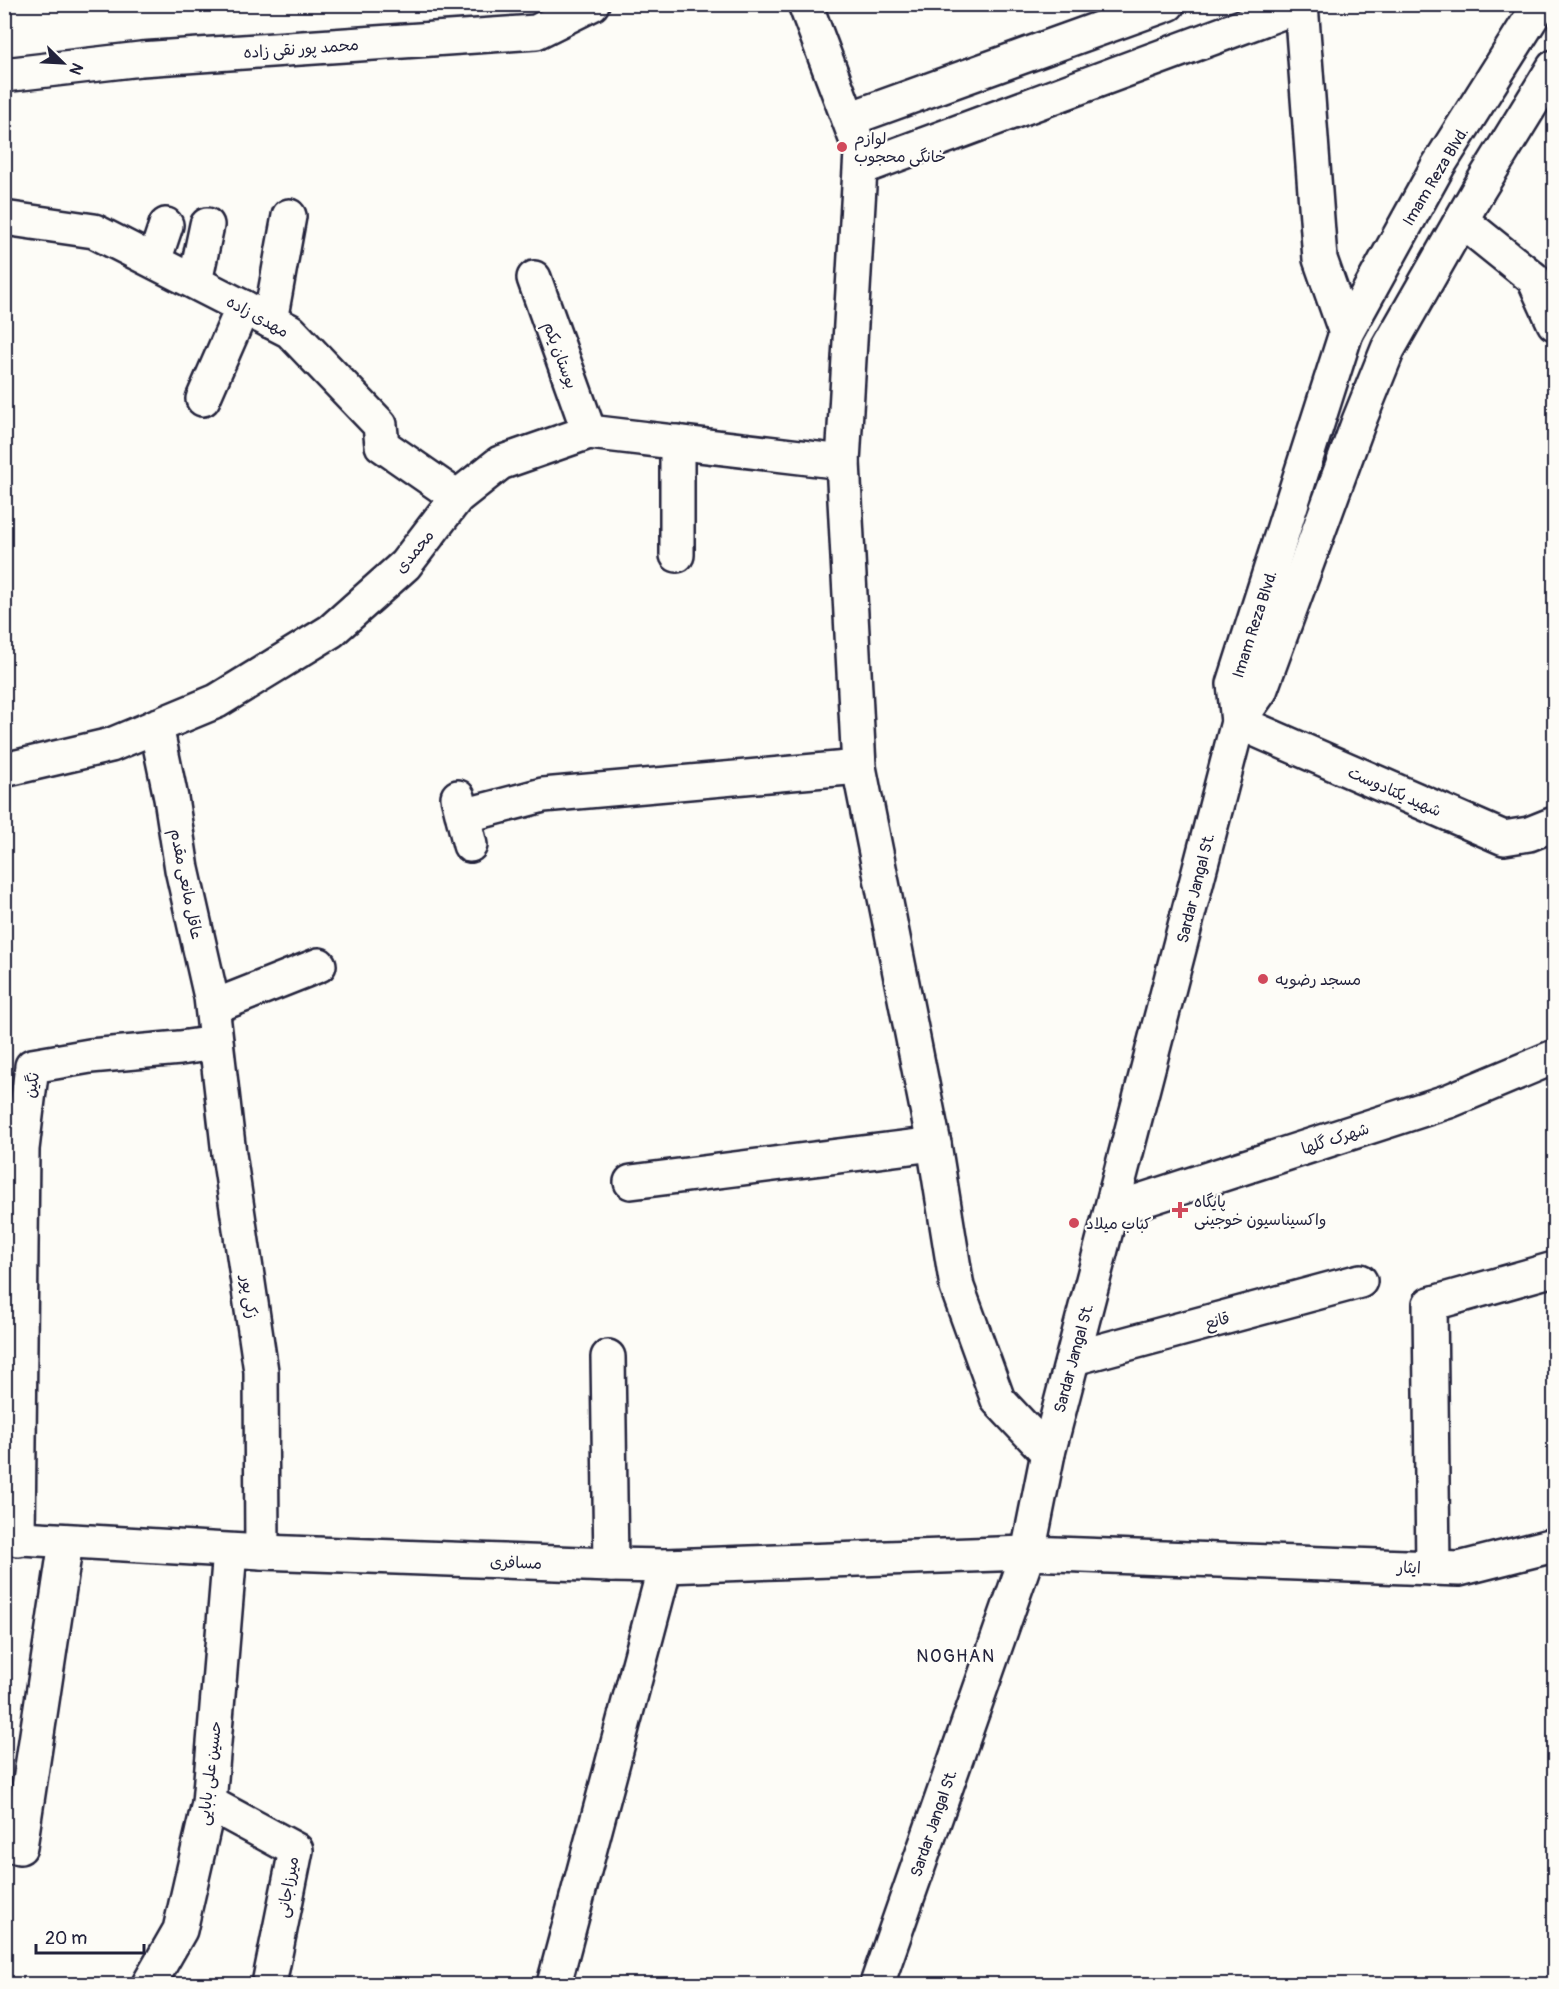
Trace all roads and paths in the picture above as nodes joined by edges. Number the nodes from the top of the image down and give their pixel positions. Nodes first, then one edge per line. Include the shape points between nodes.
1 (592, 4) edge
2 (805, 4) edge
3 (1168, 4) edge
4 (1540, 4) edge
5 (1301, 5) edge
6 (1554, 67) edge
7 (4, 75) edge
8 (849, 119) junction
9 (861, 168) junction
10 (1420, 198) junction
11 (289, 216) dead end
12 (4, 218) edge
13 (1462, 221) junction
14 (166, 225) dead end
15 (207, 225) dead end
16 (154, 261) junction
17 (534, 278) dead end
18 (195, 282) junction
19 (256, 314) junction
20 (1554, 323) edge
21 (1346, 333) junction
22 (1388, 349) junction
23 (203, 399) dead end
24 (589, 432) junction
25 (677, 442) junction
26 (843, 462) junction
27 (457, 497) junction
28 (677, 555) dead end
29 (1238, 722) junction
30 (156, 726) junction
31 (859, 767) junction
32 (4, 770) edge
33 (464, 819) dead end
34 (1554, 824) edge
35 (319, 965) dead end
36 (213, 1007) junction
37 (216, 1043) junction
38 (1554, 1057) edge
39 (934, 1144) junction
40 (13, 1148) edge
41 (631, 1182) dead end
42 (1113, 1210) junction
43 (1554, 1269) edge
44 (1360, 1281) dead end
45 (608, 1358) dead end
46 (1074, 1358) junction
47 (12, 1393) edge
48 (1048, 1453) junction
49 (11, 1538) edge
50 (66, 1542) junction
51 (1554, 1545) edge
52 (230, 1551) junction
53 (262, 1552) junction
54 (1028, 1553) junction
55 (611, 1565) junction
56 (665, 1566) junction
57 (1433, 1568) junction
58 (209, 1803) junction
59 (4, 1844) edge
60 (149, 1984) edge
61 (269, 1984) edge
62 (554, 1984) edge
63 (877, 1984) edge

1 - 7 street, محمد پور نقی زاده via 536,32 141,59
2 - 8 street
3 - 8 street
4 - 10 street, Imam Reza Blvd.
5 - 9 street
5 - 21 street via 1320,259
6 - 13 street, Imam Reza Blvd.
8 - 9 street via 861,152
9 - 26 street
10 - 13 street
10 - 21 street, Imam Reza Blvd.
11 - 19 street
12 - 16 street, مهدی زاده via 94,231
13 - 20 street via 1534,279
13 - 22 street, Imam Reza Blvd.
14 - 16 street
15 - 18 street
16 - 18 street, مهدی زاده
17 - 24 street, بوستان یکم
18 - 19 street, مهدی زاده
19 - 23 street
19 - 27 street, مهدی زاده via 290,331 380,425 382,445
21 - 22 street
21 - 29 street, Imam Reza Blvd. via 1234,684
22 - 29 street, Imam Reza Blvd. via 1260,691
24 - 25 street, محمدی
24 - 27 street, محمدی via 500,463
25 - 26 street, محمدی
25 - 28 street
26 - 31 street
27 - 30 street, محمدی via 405,565 331,631 218,701
29 - 34 street, شهید یکتادوست via 1504,838
29 - 42 street, Sardar Jangal St.
30 - 32 street, محمدی via 111,745
30 - 36 street, عاقل مانعی مقدم
31 - 33 street via 543,795
31 - 39 street
35 - 36 street
36 - 37 street, عاقل مانعی مقدم
37 - 40 street, نگین via 32,1066
37 - 53 street, زکی پور via 261,1371
38 - 42 street, شهرک گلها via 1449,1101
39 - 41 street
39 - 48 street via 957,1287 998,1400
40 - 47 street, نگین
42 - 46 street, Sardar Jangal St.
43 - 57 street, ایثار via 1430,1304
44 - 46 street, قانع
45 - 55 street
46 - 48 street, Sardar Jangal St.
47 - 49 street, نگین
48 - 54 street, Sardar Jangal St.
49 - 50 street, مسافری
50 - 52 street, مسافری
50 - 59 street via 20,1847
51 - 57 street via 1459,1569
52 - 53 street, مسافری
52 - 58 street, حسین علی بابایی
53 - 55 street, مسافری
54 - 56 street, مسافری
54 - 57 street, ایثار
54 - 63 street, Sardar Jangal St.
55 - 56 street, مسافری
56 - 62 street
58 - 60 street, حسین علی بابایی via 180,1930
58 - 61 street, میرزاجانی via 296,1850

